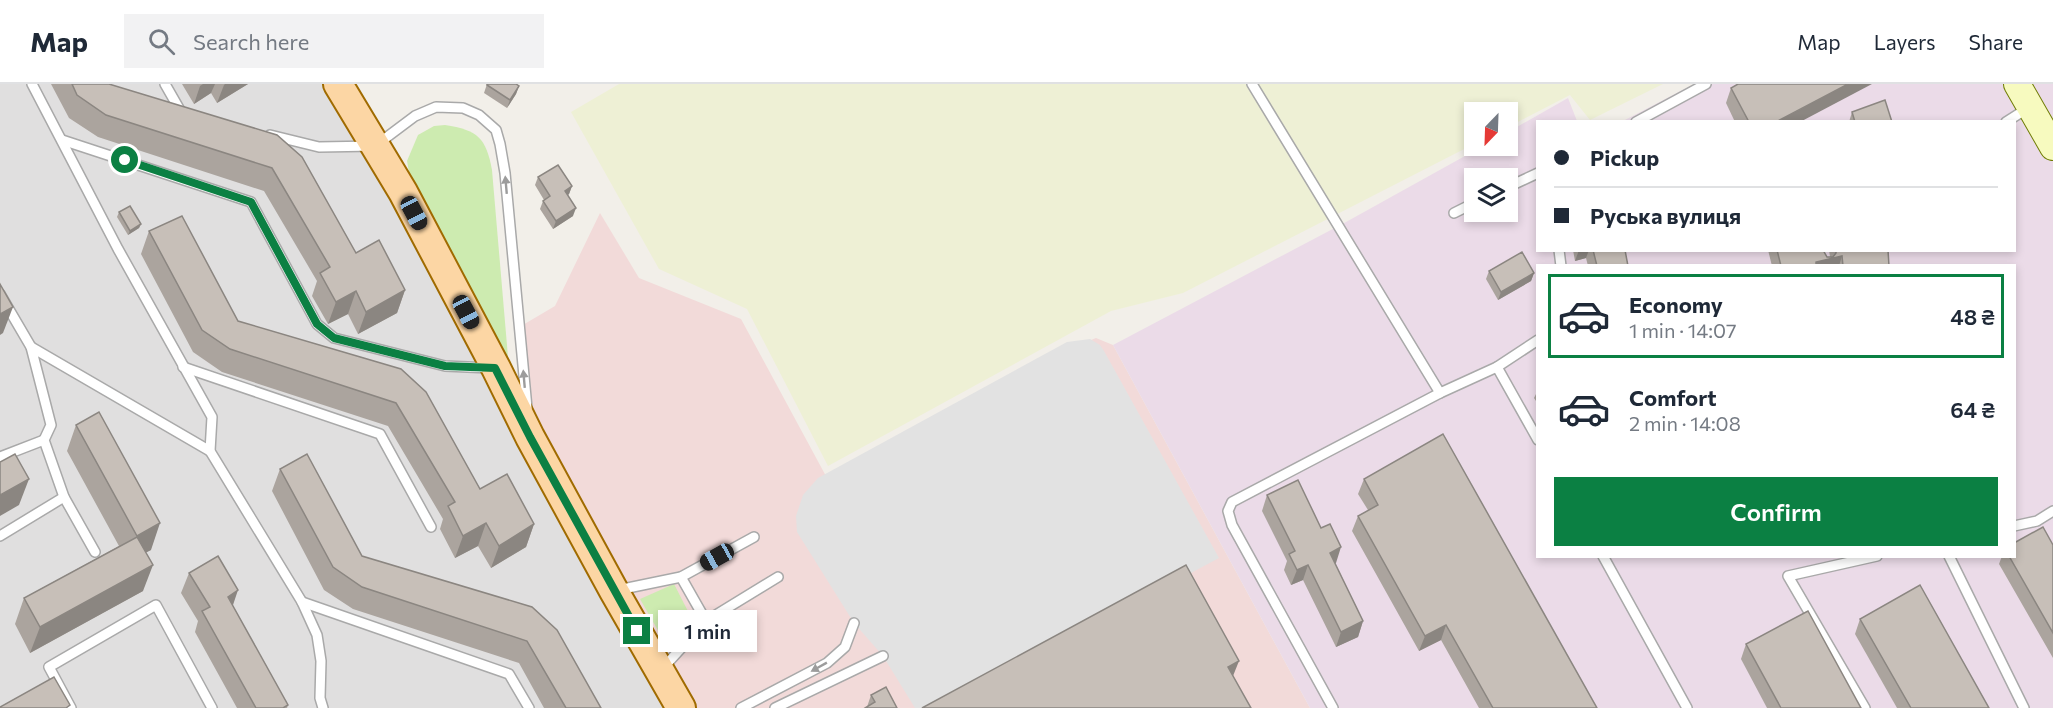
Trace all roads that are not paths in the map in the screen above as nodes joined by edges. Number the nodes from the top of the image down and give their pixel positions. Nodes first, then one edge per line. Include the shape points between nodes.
1 (32, 84) edge
2 (165, 84) edge
3 (338, 84) edge
4 (1252, 84) edge
5 (1706, 84) edge
6 (2017, 84) edge
7 (2030, 107) junction
8 (192, 115) edge
9 (1640, 120) edge
10 (2009, 120) edge
11 (261, 132) edge
12 (62, 140) junction
13 (375, 146) junction
14 (2053, 147) edge
15 (1536, 174) edge
16 (1518, 183) edge
17 (1464, 208) edge
18 (1455, 213) dead end
19 (0, 294) edge
20 (1536, 341) edge
21 (31, 346) junction
22 (183, 367) junction
23 (1497, 367) junction
24 (495, 368) junction
25 (1440, 393) junction
26 (1536, 436) edge
27 (530, 437) junction
28 (44, 440) junction
29 (210, 451) junction
30 (0, 457) edge
31 (64, 497) junction
32 (2053, 511) edge
33 (2016, 526) edge
34 (431, 527) dead end
35 (0, 536) edge
36 (754, 537) dead end
37 (95, 552) dead end
38 (1604, 558) edge
39 (1868, 558) edge
40 (1950, 558) edge
41 (681, 578) junction
42 (778, 578) dead end
43 (614, 591) junction
44 (302, 602) junction
45 (706, 621) junction
46 (854, 623) dead end
47 (883, 656) dead end
48 (659, 672) junction
49 (71, 708) edge
50 (212, 708) edge
51 (323, 708) edge
52 (529, 708) edge
53 (681, 708) edge
54 (741, 708) edge
55 (775, 708) edge
56 (1333, 708) edge
57 (1687, 708) edge
58 (1865, 708) edge
59 (2024, 708) edge

1 - 12 lane
2 - 8 lane via 181,112
3 - 13 main road
4 - 25 lane
5 - 9 lane
6 - 7 street
7 - 10 lane
7 - 14 street
11 - 13 lane via 319,147
12 - 22 lane
12 - 24 lane via 251,202 317,324 334,338 445,366
13 - 24 main road
27 -> 13 lane via 505,173 496,130 479,115 463,108 436,107 415,116
15 - 16 lane
17 - 18 lane
19 - 21 lane
20 - 23 lane
21 - 28 lane via 51,425
21 - 29 lane
22 - 29 lane via 212,417
22 - 34 lane via 380,434
23 - 25 lane
23 - 26 lane
24 - 27 main road
25 - 56 lane via 1232,502 1228,511 1232,525
27 - 43 main road
28 - 30 lane
28 - 31 lane
29 - 44 lane
31 - 35 lane
31 - 37 lane
32 - 33 lane via 2037,521
36 - 41 lane
38 - 57 lane
39 - 58 lane via 1788,576
40 - 59 lane
41 - 43 lane
41 - 45 lane
42 - 45 lane
43 - 48 main road
44 - 51 lane via 317,635
44 - 52 lane via 509,674
45 - 48 lane
46 -> 54 lane via 844,647 827,663
47 - 55 lane
48 - 53 main road
49 - 50 lane via 50,667 156,606

